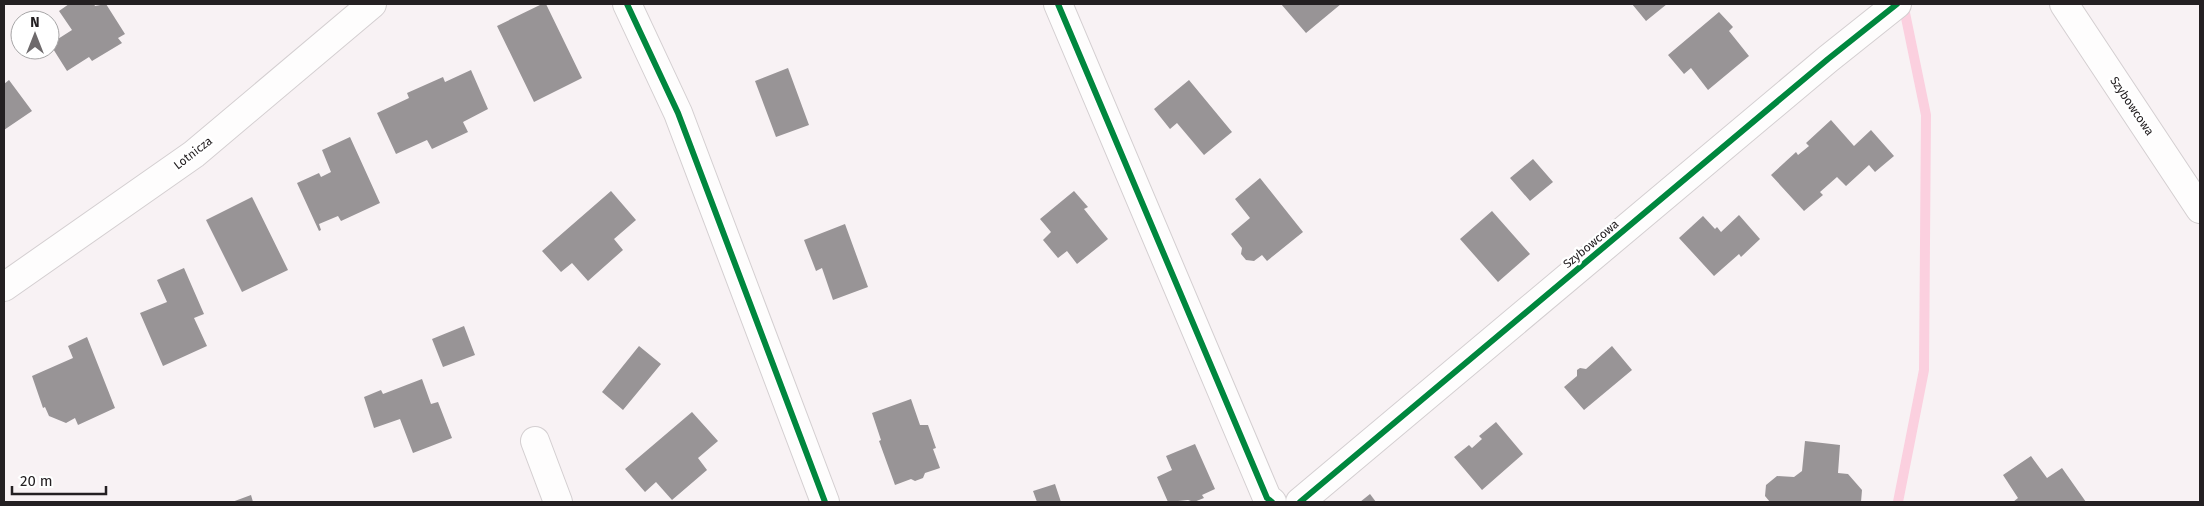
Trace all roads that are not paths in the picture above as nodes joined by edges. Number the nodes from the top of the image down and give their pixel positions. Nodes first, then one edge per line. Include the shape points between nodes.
1 (372, 4) edge
2 (627, 4) edge
3 (1058, 4) edge
4 (2064, 4) edge
5 (1889, 7) edge
6 (2200, 209) edge
7 (4, 287) edge
8 (535, 441) dead end
9 (558, 502) edge
10 (825, 502) edge
11 (1272, 502) edge
12 (1300, 502) edge

1 - 7 street, Lotnicza via 194,154
2 - 10 street via 678,113
3 - 11 street via 1267,498
4 - 6 street, Szybowcowa
5 - 12 street, Szybowcowa
8 - 9 street

